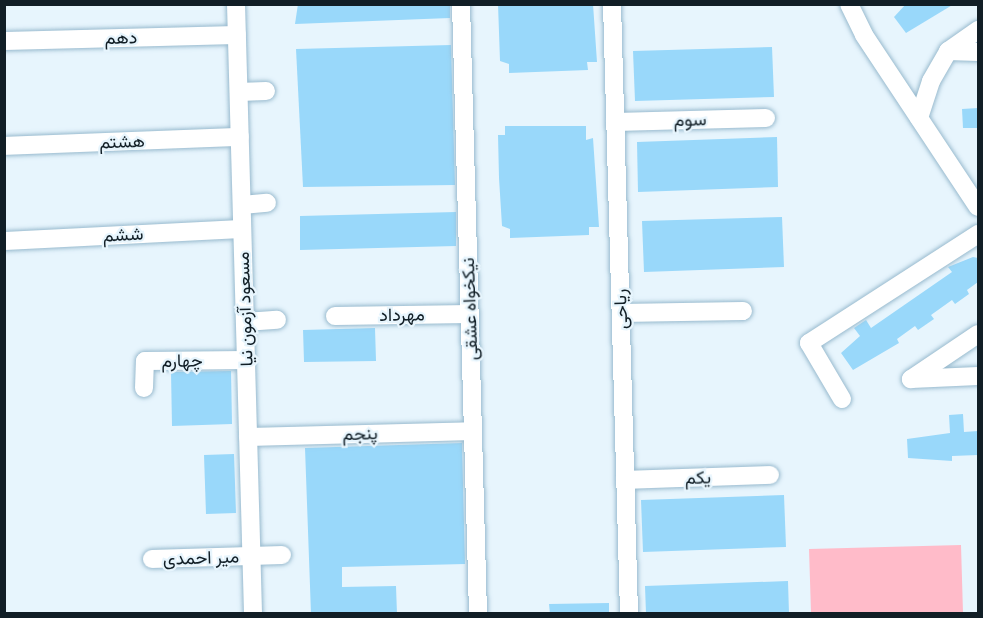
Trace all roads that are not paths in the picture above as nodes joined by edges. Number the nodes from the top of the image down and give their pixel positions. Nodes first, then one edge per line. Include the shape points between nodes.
1 (236, 4) edge
2 (461, 4) edge
3 (612, 4) edge
4 (849, 4) edge
5 (978, 30) edge
6 (237, 35) junction
7 (4, 41) edge
8 (948, 51) junction
9 (978, 52) edge
10 (266, 91) dead end
11 (239, 92) junction
12 (766, 118) dead end
13 (919, 118) junction
14 (615, 122) junction
15 (240, 137) junction
16 (4, 146) edge
17 (267, 203) dead end
18 (242, 205) junction
19 (978, 207) edge
20 (242, 229) junction
21 (978, 234) edge
22 (4, 241) edge
23 (743, 311) dead end
24 (621, 313) junction
25 (470, 314) junction
26 (335, 316) dead end
27 (277, 320) dead end
28 (245, 322) junction
29 (978, 334) edge
30 (246, 360) junction
31 (978, 376) edge
32 (144, 388) dead end
33 (842, 399) dead end
34 (473, 431) junction
35 (248, 437) junction
36 (770, 475) dead end
37 (625, 480) junction
38 (282, 555) dead end
39 (251, 556) junction
40 (152, 560) dead end
41 (253, 614) edge
42 (478, 614) edge
43 (629, 614) edge

1 - 6 street, مسعود آزمون نیا
2 - 25 street, نیکخواه عشقی
3 - 14 street, ریاحی
4 - 13 street
5 - 8 street
6 - 7 street, دهم
6 - 11 street, مسعود آزمون نیا
8 - 9 street
8 - 13 street via 931,81
10 - 11 street
11 - 15 street, مسعود آزمون نیا
12 - 14 street, سوم
13 - 19 street
14 - 24 street, ریاحی
15 - 16 street, هشتم
15 - 18 street, مسعود آزمون نیا
17 - 18 street
18 - 20 street, مسعود آزمون نیا
20 - 22 street, ششم
20 - 28 street, مسعود آزمون نیا
21 - 33 street via 809,343
23 - 24 street
24 - 37 street, ریاحی
25 - 26 street, مهرداد
25 - 34 street, نیکخواه عشقی
27 - 28 street
28 - 30 street, مسعود آزمون نیا
29 - 31 street via 911,379
30 - 32 street, چهارم via 145,361
30 - 35 street, مسعود آزمون نیا
34 - 35 street, پنجم
34 - 42 street, نیکخواه عشقی
35 - 39 street, مسعود آزمون نیا
36 - 37 street, یکم
37 - 43 street, ریاحی
38 - 39 street
39 - 40 street, میر احمدی
39 - 41 street, مسعود آزمون نیا

